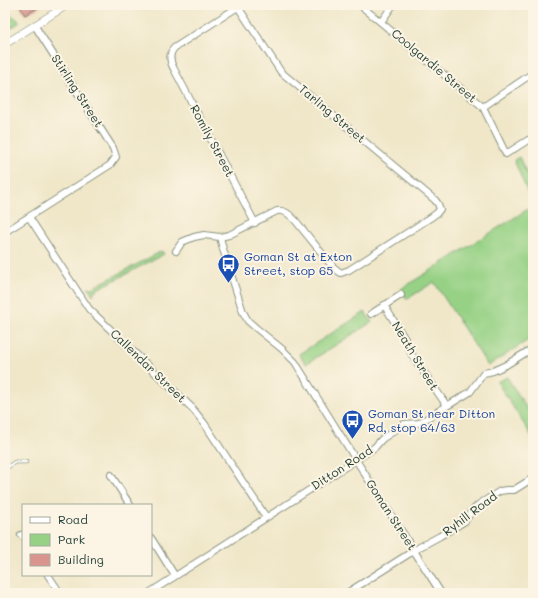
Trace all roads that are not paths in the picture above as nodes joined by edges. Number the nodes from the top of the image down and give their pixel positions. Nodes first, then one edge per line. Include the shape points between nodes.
1 (67, 5) edge
2 (360, 5) edge
3 (393, 5) edge
4 (240, 6) edge
5 (382, 22) junction
6 (35, 26) junction
7 (5, 44) edge
8 (533, 74) edge
9 (483, 107) junction
10 (528, 140) dead end
11 (28, 216) junction
12 (255, 223) junction
13 (5, 232) edge
14 (220, 236) junction
15 (176, 251) dead end
16 (401, 295) dead end
17 (384, 306) junction
18 (371, 314) dead end
19 (533, 348) edge
20 (447, 406) junction
21 (356, 460) junction
22 (26, 462) dead end
23 (5, 469) edge
24 (111, 475) dead end
25 (533, 478) edge
26 (129, 504) edge
27 (266, 517) junction
28 (152, 540) edge
29 (414, 550) junction
30 (49, 576) edge
31 (175, 576) junction
32 (60, 593) edge
33 (149, 593) edge
34 (347, 593) edge
35 (441, 593) edge

1 - 6 street
2 - 5 street, Coolgardie Street
3 - 5 street
4 - 12 street, Romily Street via 174,48 170,58
4 - 12 street, Tarling Street via 281,72 435,200 440,209 430,218 341,273 333,267 288,213 277,211
5 - 9 street, Coolgardie Street
6 - 7 street
6 - 11 street, Stirling Street via 113,148 116,157 110,165
8 - 9 street
9 - 10 street, Coolgardie Street via 506,154
11 - 13 street
11 - 27 street, Callendar Street via 89,309 192,408
12 - 14 street via 229,236
14 - 15 street via 194,237 182,242
14 - 21 street, Goman Street via 248,321 295,362
16 - 17 street
17 - 18 street
17 - 20 street, Neath Street via 412,355
19 - 20 street, Ditton Road via 506,365 484,373 470,392
20 - 21 street, Ditton Road via 419,423 404,424
21 - 27 street, Ditton Road
21 - 29 street, Goman Street
22 - 23 lane via 16,462
24 - 26 street
25 - 29 street, Ryhill Road via 514,490 500,491 478,505 465,521
27 - 31 street, Ditton Road
28 - 31 street
29 - 34 street, Ryhill Road
29 - 35 street, Goman Street
30 - 32 street
31 - 33 street, Ditton Road

